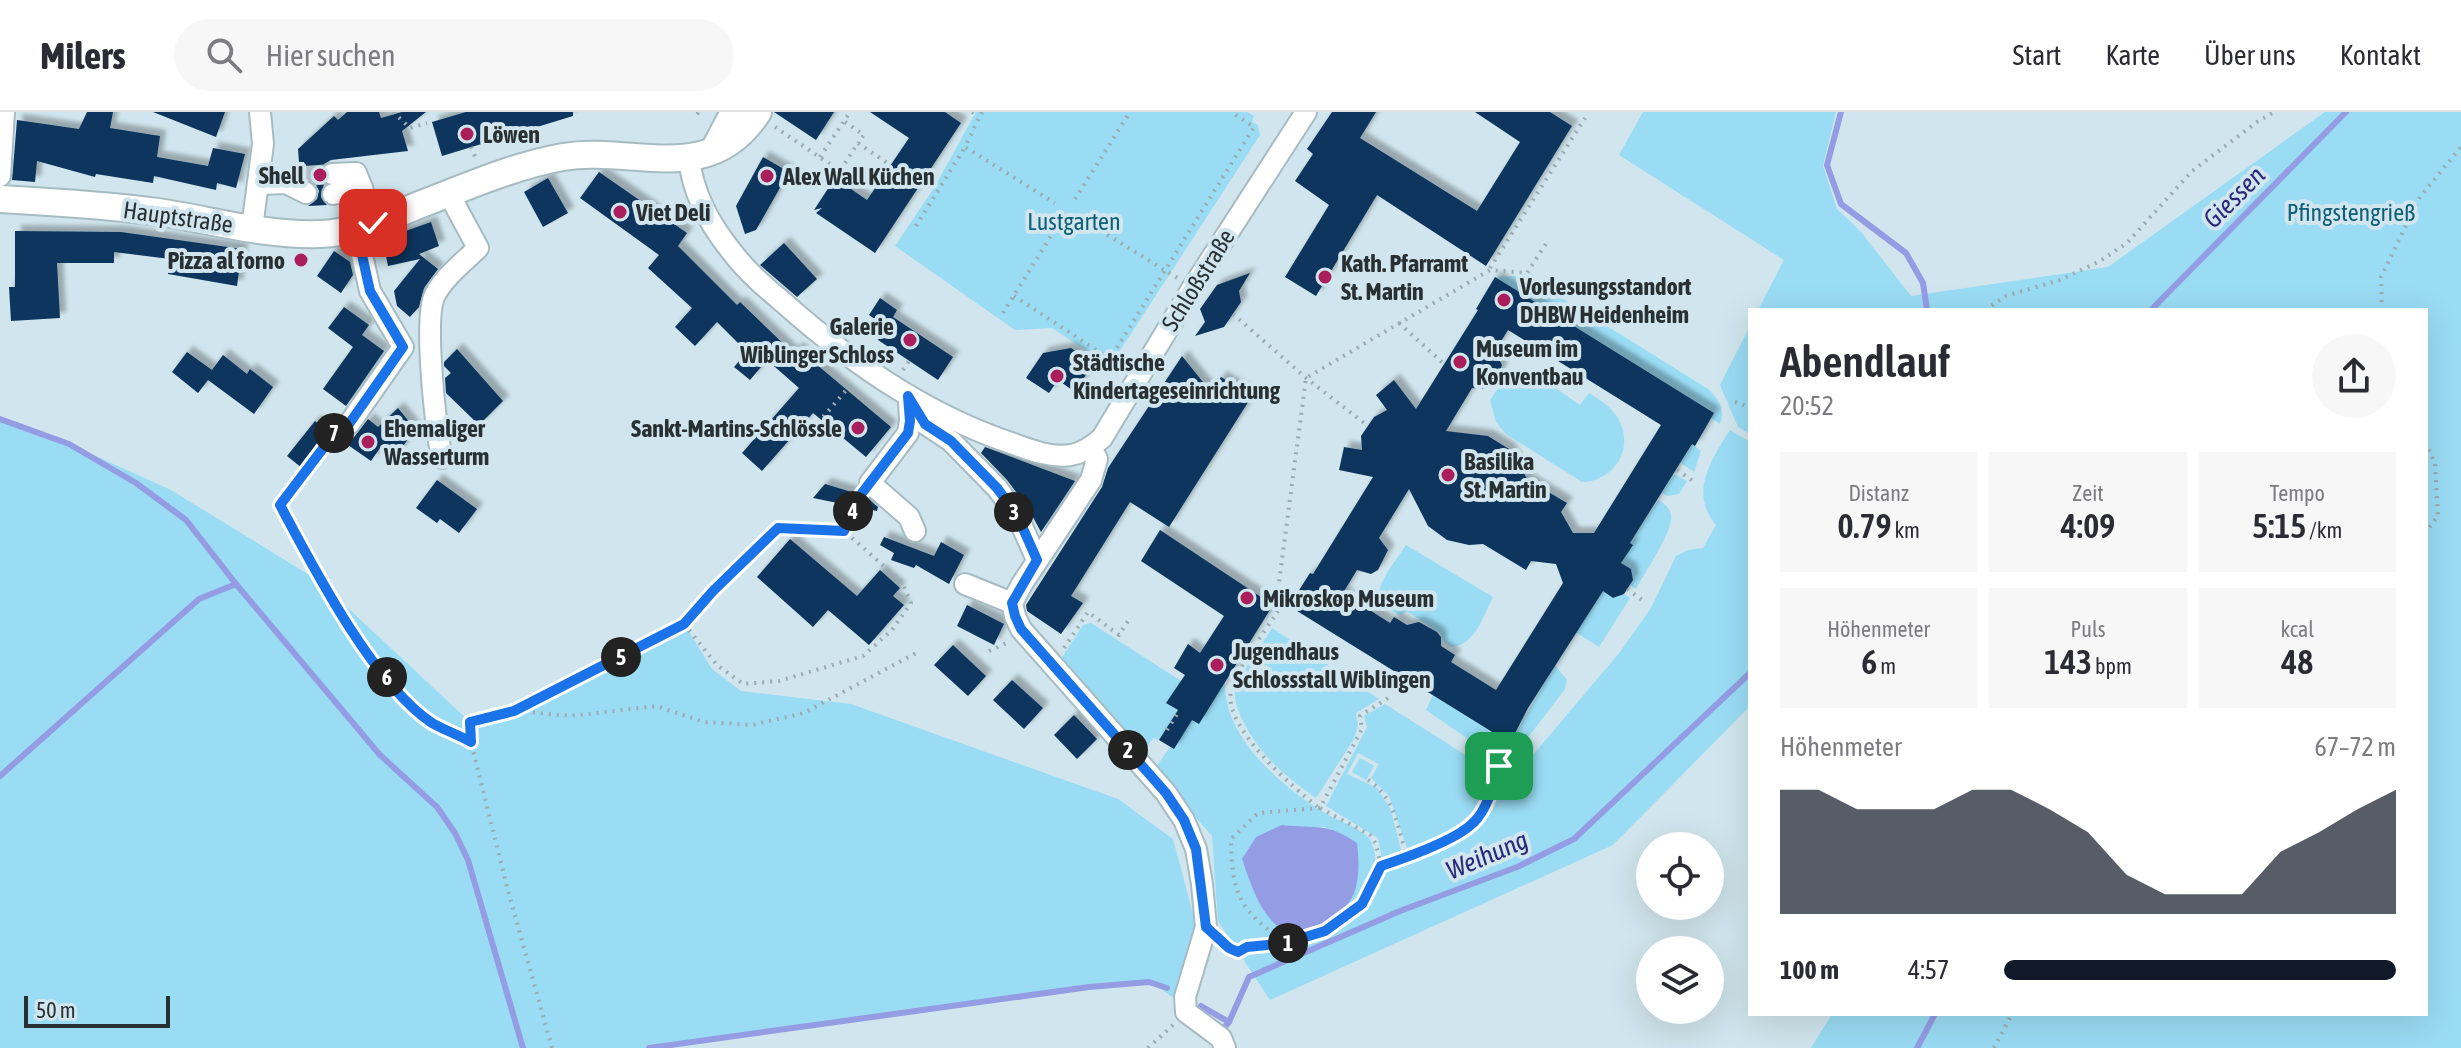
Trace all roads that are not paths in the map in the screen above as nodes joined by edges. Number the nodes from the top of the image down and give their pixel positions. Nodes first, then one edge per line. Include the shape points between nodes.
1 (4, 112) edge
2 (260, 112) edge
3 (750, 113) edge
4 (1305, 113) edge
5 (1, 154) edge
6 (689, 159) junction
7 (0, 176) edge
8 (259, 184) junction
9 (299, 184) tunnel mouth
10 (332, 184) tunnel mouth
11 (449, 194) junction
12 (0, 199) edge
13 (364, 226) junction
14 (252, 228) junction
15 (908, 396) junction
16 (349, 424) road end
17 (1091, 448) junction
18 (442, 458) dead end
19 (915, 531) dead end
20 (1037, 560) junction
21 (965, 584) dead end
22 (1012, 603) junction
23 (1225, 1048) edge

1 - 5 street
2 - 8 street
3 - 6 main road via 737,138
4 - 17 street, Schloßstraße via 1120,411
5 - 7 street
6 - 11 main road, Hauptstraße via 566,156
6 - 15 street via 703,206 752,275 816,332
8 - 9 street
8 - 14 street
10 - 13 street via 356,173
11 - 13 main road, Hauptstraße
11 - 18 street via 478,248 433,297 435,426
12 - 14 main road, Hauptstraße via 156,212
13 - 14 main road, Hauptstraße via 295,235
13 - 16 street via 370,291 403,347
15 - 17 street via 995,438 1043,454 1071,455
15 - 19 street via 908,433 865,490 909,517
15 - 20 street via 925,424 951,441 997,488 1017,515
17 - 20 street via 1097,459 1091,480
20 - 22 street
21 - 22 street
22 - 23 street via 1021,629 1184,820 1196,849 1206,927 1185,997 1186,1012 1221,1038

